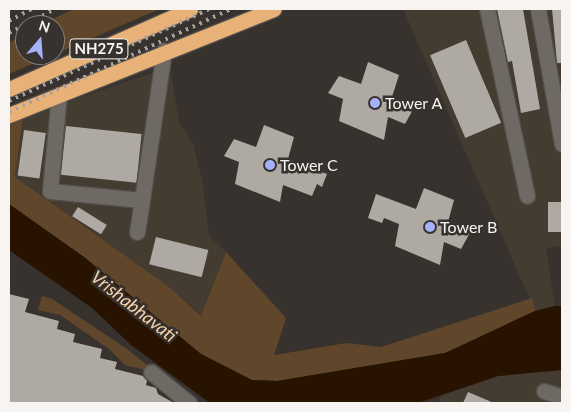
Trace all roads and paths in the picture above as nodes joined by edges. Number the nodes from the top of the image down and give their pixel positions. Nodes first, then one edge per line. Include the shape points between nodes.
1 (190, 9) edge
2 (274, 9) edge
3 (487, 9) edge
4 (538, 9) edge
5 (164, 51) junction
6 (9, 89) edge
7 (59, 95) junction
8 (9, 115) edge
9 (562, 144) edge
10 (527, 196) dead end
11 (142, 200) junction
12 (137, 232) dead end
13 (151, 372) dead end
14 (544, 391) dead end
15 (562, 396) edge
16 (189, 403) edge

1 - 6 highway, NH275
2 - 5 highway, NH275
3 - 10 lane
4 - 9 lane
5 - 7 highway, NH275
5 - 11 lane
7 - 8 highway, NH275
7 - 11 lane via 50,191
11 - 12 lane
13 - 16 lane
14 - 15 lane

